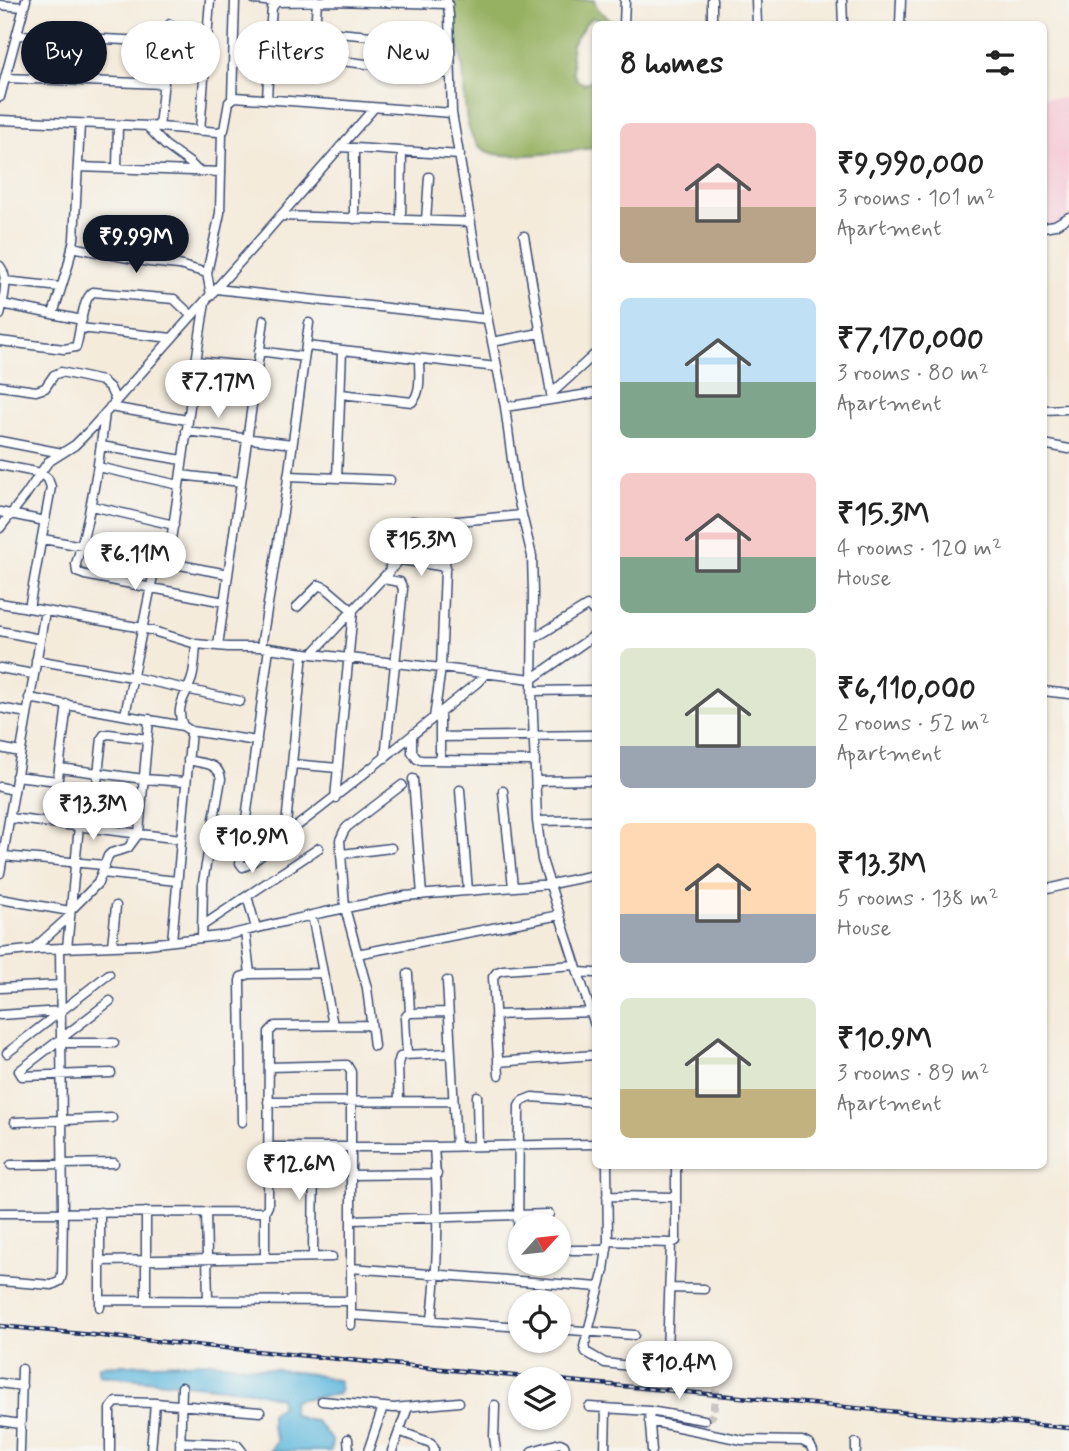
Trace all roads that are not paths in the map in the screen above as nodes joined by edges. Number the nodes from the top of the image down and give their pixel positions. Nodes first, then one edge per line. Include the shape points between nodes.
1 (210, 0) edge
2 (235, 0) edge
3 (255, 0) edge
4 (625, 0) edge
5 (712, 0) edge
6 (756, 0) edge
7 (842, 0) edge
8 (901, 0) edge
9 (317, 1) edge
10 (275, 2) junction
11 (447, 2) edge
12 (25, 3) edge
13 (0, 5) edge
14 (316, 21) edge
15 (448, 21) edge
16 (624, 21) edge
17 (712, 21) edge
18 (757, 21) edge
19 (843, 21) edge
20 (900, 21) edge
21 (17, 35) junction
22 (121, 40) edge
23 (5, 78) junction
24 (121, 82) edge
25 (164, 84) edge
26 (451, 84) edge
27 (0, 97) edge
28 (232, 99) junction
29 (267, 99) junction
30 (374, 108) junction
31 (452, 113) junction
32 (0, 120) edge
33 (80, 124) junction
34 (118, 125) junction
35 (147, 126) junction
36 (159, 127) junction
37 (200, 131) junction
38 (222, 132) junction
39 (340, 148) junction
40 (354, 148) junction
41 (402, 151) junction
42 (460, 155) junction
43 (78, 167) junction
44 (117, 168) junction
45 (198, 171) junction
46 (221, 172) junction
47 (429, 177) dead end
48 (280, 216) junction
49 (1069, 217) edge
50 (354, 219) junction
51 (401, 220) junction
52 (426, 221) junction
53 (471, 222) junction
54 (1047, 226) edge
55 (524, 236) dead end
56 (72, 247) junction
57 (0, 266) edge
58 (207, 273) junction
59 (5, 281) junction
60 (61, 287) junction
61 (210, 295) junction
62 (2, 304) junction
63 (53, 314) junction
64 (0, 315) edge
65 (192, 316) junction
66 (487, 319) junction
67 (264, 320) dead end
68 (309, 323) dead end
69 (81, 324) junction
70 (540, 333) junction
71 (172, 338) junction
72 (0, 341) edge
73 (492, 342) junction
74 (306, 346) junction
75 (342, 350) junction
76 (259, 351) junction
77 (304, 357) junction
78 (592, 357) edge
79 (419, 359) junction
80 (195, 361) junction
81 (257, 367) junction
82 (497, 367) junction
83 (0, 386) edge
84 (592, 393) edge
85 (341, 394) junction
86 (551, 397) junction
87 (110, 407) junction
88 (505, 407) junction
89 (1069, 409) edge
90 (1047, 410) edge
91 (187, 420) junction
92 (186, 431) junction
93 (247, 438) junction
94 (0, 441) edge
95 (292, 444) junction
96 (1047, 445) edge
97 (101, 446) junction
98 (1069, 449) edge
99 (62, 453) junction
100 (182, 460) junction
101 (0, 465) edge
102 (98, 467) junction
103 (41, 473) junction
104 (288, 476) junction
105 (337, 478) junction
106 (180, 480) junction
107 (390, 480) dead end
108 (241, 482) junction
109 (92, 506) junction
110 (0, 512) edge
111 (12, 514) junction
112 (522, 515) junction
113 (46, 521) junction
114 (444, 523) junction
115 (174, 526) junction
116 (0, 528) edge
117 (42, 539) junction
118 (82, 545) junction
119 (401, 560) junction
120 (156, 561) junction
121 (167, 564) junction
122 (446, 567) junction
123 (228, 574) junction
124 (386, 576) junction
125 (150, 588) junction
126 (224, 602) junction
127 (0, 603) edge
128 (297, 607) dead end
129 (29, 608) junction
130 (592, 609) edge
131 (45, 611) junction
132 (353, 611) junction
133 (142, 628) junction
134 (0, 631) edge
135 (592, 637) edge
136 (40, 639) junction
137 (533, 639) junction
138 (196, 644) junction
139 (218, 646) junction
140 (265, 648) junction
141 (307, 654) junction
142 (350, 658) junction
143 (36, 660) junction
144 (396, 663) junction
145 (0, 668) edge
146 (441, 668) junction
147 (486, 673) junction
148 (33, 674) junction
149 (132, 677) junction
150 (532, 679) junction
151 (187, 689) junction
152 (592, 690) edge
153 (532, 691) junction
154 (1047, 691) edge
155 (1069, 694) edge
156 (29, 698) junction
157 (240, 701) dead end
158 (67, 704) junction
159 (0, 708) edge
160 (27, 713) junction
161 (125, 715) junction
162 (437, 715) junction
163 (149, 719) junction
164 (187, 728) junction
165 (592, 735) edge
166 (534, 736) junction
167 (412, 737) junction
168 (440, 737) junction
169 (148, 739) junction
170 (257, 741) junction
171 (0, 748) edge
172 (20, 752) junction
173 (385, 758) junction
174 (188, 760) junction
175 (440, 760) junction
176 (535, 761) junction
177 (292, 764) junction
178 (60, 768) junction
179 (338, 768) junction
180 (97, 773) junction
181 (16, 776) junction
182 (144, 779) junction
183 (414, 779) dead end
184 (592, 780) edge
185 (58, 781) junction
186 (536, 781) junction
187 (186, 782) junction
188 (401, 785) dead end
189 (0, 787) edge
190 (14, 790) junction
191 (460, 790) dead end
192 (503, 791) dead end
193 (335, 798) junction
194 (9, 818) junction
195 (592, 820) edge
196 (537, 821) junction
197 (74, 826) junction
198 (92, 828) junction
199 (139, 833) junction
200 (3, 834) edge
201 (285, 835) junction
202 (181, 839) junction
203 (319, 848) dead end
204 (391, 848) dead end
205 (342, 854) junction
206 (3, 856) junction
207 (75, 863) junction
208 (103, 869) junction
209 (0, 873) edge
210 (592, 876) edge
211 (177, 881) junction
212 (551, 884) junction
213 (1069, 884) edge
214 (513, 887) junction
215 (1047, 889) edge
216 (468, 891) junction
217 (422, 895) junction
218 (247, 896) junction
219 (0, 899) edge
220 (116, 906) dead end
221 (345, 908) junction
222 (70, 913) junction
223 (312, 915) junction
224 (561, 915) junction
225 (202, 926) junction
226 (256, 928) junction
227 (244, 931) junction
228 (202, 938) junction
229 (172, 941) junction
230 (112, 946) junction
231 (63, 948) junction
232 (32, 950) junction
233 (0, 953) edge
234 (357, 954) junction
235 (577, 968) junction
236 (592, 972) edge
237 (323, 973) junction
238 (109, 974) dead end
239 (250, 974) junction
240 (408, 974) dead end
241 (447, 981) dead end
242 (61, 985) junction
243 (0, 988) edge
244 (110, 1001) dead end
245 (592, 1009) edge
246 (61, 1011) junction
247 (448, 1012) junction
248 (592, 1012) edge
249 (410, 1013) junction
250 (0, 1014) edge
251 (495, 1016) junction
252 (333, 1025) junction
253 (371, 1025) junction
254 (61, 1041) junction
255 (114, 1044) dead end
256 (374, 1045) dead end
257 (7, 1053) dead end
258 (451, 1053) junction
259 (407, 1055) junction
260 (592, 1055) edge
261 (498, 1062) junction
262 (268, 1067) junction
263 (111, 1073) dead end
264 (499, 1074) dead end
265 (62, 1075) junction
266 (477, 1096) dead end
267 (351, 1101) junction
268 (399, 1101) junction
269 (453, 1101) junction
270 (268, 1102) junction
271 (592, 1102) edge
272 (112, 1118) dead end
273 (62, 1120) junction
274 (15, 1122) dead end
275 (242, 1122) dead end
276 (592, 1144) edge
277 (519, 1145) junction
278 (456, 1146) junction
279 (478, 1146) junction
280 (268, 1147) junction
281 (314, 1147) junction
282 (351, 1147) junction
283 (435, 1147) junction
284 (114, 1163) dead end
285 (62, 1164) junction
286 (11, 1165) dead end
287 (607, 1169) edge
288 (676, 1169) edge
289 (437, 1174) junction
290 (352, 1175) junction
291 (607, 1196) junction
292 (676, 1197) junction
293 (100, 1212) junction
294 (146, 1212) junction
295 (206, 1212) junction
296 (265, 1212) junction
297 (0, 1213) edge
298 (63, 1213) junction
299 (518, 1213) edge
300 (508, 1215) edge
301 (437, 1218) junction
302 (351, 1220) junction
303 (671, 1243) junction
304 (607, 1245) junction
305 (572, 1250) dead end
306 (313, 1257) junction
307 (332, 1257) dead end
308 (265, 1258) junction
309 (207, 1259) junction
310 (146, 1260) junction
311 (100, 1261) junction
312 (351, 1268) junction
313 (437, 1275) junction
314 (0, 1281) edge
315 (599, 1287) junction
316 (670, 1288) junction
317 (704, 1289) dead end
318 (146, 1300) junction
319 (208, 1301) junction
320 (351, 1301) junction
321 (351, 1315) junction
322 (432, 1321) junction
323 (351, 1325) dead end
324 (508, 1326) edge
325 (571, 1330) edge
326 (589, 1332) junction
327 (634, 1335) dead end
328 (667, 1353) dead end
329 (22, 1369) dead end
330 (703, 1375) dead end
331 (0, 1383) edge
332 (22, 1386) junction
333 (182, 1387) dead end
334 (322, 1401) dead end
335 (459, 1402) dead end
336 (155, 1403) junction
337 (182, 1405) junction
338 (495, 1405) dead end
339 (383, 1407) junction
340 (408, 1407) junction
341 (589, 1407) dead end
342 (606, 1409) junction
343 (649, 1411) junction
344 (260, 1412) dead end
345 (704, 1420) dead end
346 (0, 1421) edge
347 (649, 1421) junction
348 (20, 1424) junction
349 (399, 1431) junction
350 (348, 1439) dead end
351 (180, 1446) edge
352 (20, 1451) edge
353 (110, 1451) edge
354 (151, 1451) edge
355 (242, 1451) edge
356 (349, 1451) edge
357 (368, 1451) edge
358 (392, 1451) edge
359 (434, 1451) edge
360 (496, 1451) edge
361 (532, 1451) edge
362 (566, 1451) edge
363 (605, 1451) edge
364 (652, 1451) edge
365 (813, 1451) edge

1 - 37 street
2 - 28 street
3 - 10 street
4 - 16 street
5 - 17 street
6 - 18 street
7 - 19 street
8 - 20 street
9 - 10 street
9 - 11 street
9 - 14 street
10 - 29 street
11 - 15 street
12 - 13 street
12 - 21 street
21 - 22 street
21 - 23 street
23 - 24 street
23 - 27 street
25 - 36 street
26 - 31 street
28 - 29 street
28 - 38 street
29 - 30 street
30 - 31 street
30 - 39 street
31 - 42 street
32 - 33 street
33 - 34 street
33 - 43 street
34 - 35 street
34 - 44 street
35 - 36 street
35 - 45 street
36 - 37 street
37 - 38 street
38 - 46 street
39 - 40 street
39 - 48 street
40 - 41 street
40 - 50 street
41 - 42 street
41 - 51 street
42 - 53 street
43 - 44 street
43 - 56 street
44 - 45 street
45 - 46 street
46 - 58 street via 220,213
47 - 52 street
48 - 50 street
48 - 61 street
49 - 54 street
50 - 51 street
51 - 52 street
52 - 53 street
53 - 66 street
55 - 70 street
56 - 58 street
56 - 60 street
57 - 59 street
58 - 61 street
59 - 60 street
59 - 62 street
60 - 63 street
61 - 65 street
61 - 66 street
61 - 80 street
62 - 63 street
62 - 64 street
63 - 69 street
65 - 69 street via 174,299 100,292 87,297
65 - 71 street
66 - 73 street
67 - 76 street
68 - 74 street
69 - 71 street
69 - 72 street via 72,349
70 - 73 street
70 - 86 street
71 - 87 street
73 - 82 street
74 - 75 street
74 - 77 street
75 - 79 street
75 - 85 street
76 - 77 street
76 - 81 street
77 - 95 street
78 - 86 street
79 - 82 street
79 - 85 street via 418,391 412,402
80 - 81 street
80 - 91 street
81 - 93 street
82 - 88 street
83 - 87 street via 36,391 61,373 102,381 110,388
84 - 86 street
85 - 105 street
86 - 88 street
87 - 91 street
87 - 97 street
87 - 99 street via 83,438
88 - 112 street
89 - 90 street
91 - 92 street
92 - 93 street
92 - 100 street
93 - 95 street
93 - 108 street
94 - 99 street
95 - 104 street
96 - 98 street
97 - 100 street
97 - 102 street
99 - 103 street
100 - 106 street
101 - 103 street
102 - 106 street
102 - 109 street
103 - 111 street
103 - 113 street via 51,486
104 - 105 street
104 - 140 street
105 - 107 street
106 - 108 street
106 - 115 street
108 - 123 street
109 - 115 street
109 - 118 street
110 - 111 street
111 - 113 street
111 - 116 street
112 - 114 street
112 - 137 street via 532,556
113 - 117 street
114 - 119 street
114 - 122 street
114 - 124 street via 400,524
115 - 121 street
117 - 118 street
117 - 129 street
118 - 120 street
118 - 125 street via 76,564 80,574
119 - 122 street
119 - 124 street
120 - 121 street
120 - 125 street
121 - 123 street
122 - 146 street
123 - 126 street
124 - 132 street
124 - 144 street via 400,582 403,589
125 - 126 street
125 - 133 street
126 - 139 street
127 - 129 street
128 - 132 street via 319,585
129 - 131 street
130 - 137 street via 587,606
131 - 133 street
131 - 136 street
132 - 141 street
132 - 142 street
133 - 138 street
133 - 149 street
134 - 136 street
135 - 150 street
136 - 143 street
137 - 150 street
138 - 139 street
138 - 151 street
139 - 140 street
140 - 141 street
140 - 170 street
141 - 142 street
141 - 177 street
142 - 144 street
142 - 179 street
143 - 148 street
143 - 149 street
144 - 146 street
144 - 173 street
145 - 148 street
146 - 147 street
146 - 162 street
147 - 150 street
147 - 162 street
148 - 156 street
149 - 151 street
149 - 161 street
150 - 153 street
151 - 157 street
151 - 164 street via 180,714
152 - 153 street
153 - 166 street
154 - 155 street
156 - 158 street
156 - 160 street
158 - 161 street
158 - 178 street
159 - 160 street
160 - 172 street
161 - 163 street
162 - 167 street
162 - 168 street
163 - 164 street
163 - 169 street
164 - 170 street
164 - 174 street
165 - 166 street
166 - 168 street
166 - 176 street
167 - 173 street
167 - 175 street via 417,759
168 - 175 street
169 - 180 street via 104,735
169 - 182 street
170 - 201 street via 241,866 248,866
171 - 172 street
172 - 181 street
173 - 193 street
174 - 187 street
174 - 225 street via 217,768 221,779 203,882
175 - 176 street
176 - 186 street
177 - 179 street
177 - 201 street
178 - 180 street
178 - 185 street
179 - 193 street
180 - 182 street
180 - 198 street
181 - 185 street
181 - 190 street
182 - 187 street
182 - 199 street
183 - 217 street
184 - 186 street
185 - 197 street via 57,791
186 - 196 street
187 - 202 street
188 - 205 street via 344,831
189 - 190 street
190 - 194 street
191 - 216 street
192 - 214 street
193 - 201 street
194 - 197 street
194 - 200 street
195 - 196 street
196 - 212 street via 542,860
197 - 198 street
197 - 207 street
198 - 199 street
199 - 202 street
199 - 208 street via 128,848 111,853
200 - 206 street
202 - 211 street
203 - 218 street
204 - 205 street
205 - 221 street
206 - 207 street
206 - 209 street
207 - 208 street
207 - 222 street
208 - 211 street
208 - 222 street via 98,883
210 - 212 street
211 - 229 street
212 - 214 street
212 - 224 street
213 - 215 street
214 - 216 street
216 - 217 street
217 - 221 street
218 - 225 street
218 - 226 street
219 - 222 street
220 - 230 street
221 - 223 street
221 - 234 street
222 - 231 street
222 - 232 street
223 - 226 street
223 - 237 street
224 - 234 street
224 - 235 street
225 - 228 street
226 - 227 street
227 - 228 street
227 - 239 street
228 - 229 street
229 - 230 street
230 - 231 street
231 - 232 street
231 - 242 street
232 - 233 street
234 - 253 street
235 - 236 street
235 - 245 street
235 - 251 street via 497,972 493,977
237 - 239 street
237 - 252 street
238 - 246 street
239 - 275 street via 240,981
240 - 249 street
241 - 247 street
242 - 243 street
242 - 246 street
244 - 254 street
246 - 250 street
246 - 254 street
246 - 257 street
247 - 249 street
247 - 258 street
248 - 251 street
249 - 259 street via 405,1018
251 - 261 street
252 - 253 street
252 - 262 street via 272,1029
253 - 256 street
254 - 255 street
254 - 265 street
254 - 265 street via 19,1071 22,1076
258 - 259 street
258 - 269 street
259 - 268 street via 398,1060
260 - 261 street
261 - 264 street
262 - 267 street via 347,1065
262 - 270 street
263 - 265 street
265 - 273 street
266 - 279 street
267 - 268 street
267 - 270 street
267 - 282 street
268 - 269 street
269 - 278 street
270 - 280 street
271 - 277 street via 526,1098 519,1106
272 - 273 street
273 - 274 street
273 - 285 street
276 - 277 street
277 - 279 street
277 - 299 street
278 - 279 street
278 - 283 street
280 - 281 street
280 - 296 street
281 - 282 street
281 - 306 street
282 - 283 street
282 - 290 street
283 - 289 street
284 - 285 street
285 - 286 street
285 - 298 street
287 - 291 street
288 - 292 street
289 - 290 street
289 - 301 street
290 - 302 street
291 - 292 street
291 - 304 street
292 - 303 street via 676,1241
293 - 294 street
293 - 298 street
293 - 311 street
294 - 295 street
294 - 310 street
295 - 296 street
295 - 309 street
296 - 308 street
297 - 298 street
298 - 314 street via 60,1281 52,1285
300 - 301 street
301 - 302 street
301 - 313 street
302 - 312 street
303 - 304 street
303 - 316 street
304 - 305 street
304 - 315 street
306 - 307 street
306 - 308 street
308 - 309 street
309 - 310 street
309 - 319 street
310 - 311 street
310 - 318 street
311 - 318 street via 100,1304
312 - 313 street
312 - 320 street
313 - 315 street
313 - 322 street
315 - 326 street
316 - 317 street
316 - 328 street
318 - 319 street
319 - 320 street
320 - 321 street
321 - 322 street
321 - 323 street
322 - 324 street
325 - 326 street
326 - 327 street
326 - 330 street via 586,1352 605,1363
329 - 332 street
331 - 332 street
332 - 348 street
333 - 337 street
334 - 339 street
335 - 340 street
336 - 337 street
336 - 353 street via 120,1401 112,1405
336 - 354 street
337 - 344 street
337 - 351 street
338 - 360 street
339 - 340 street
339 - 357 street
340 - 349 street
341 - 342 street
342 - 343 street
342 - 363 street
343 - 345 street
343 - 347 street
346 - 348 street
347 - 364 street
347 - 365 street via 742,1440 802,1441
348 - 352 street
349 - 358 street
349 - 359 street via 431,1443
350 - 356 street
351 - 355 street via 232,1444
361 - 362 street via 560,1443

